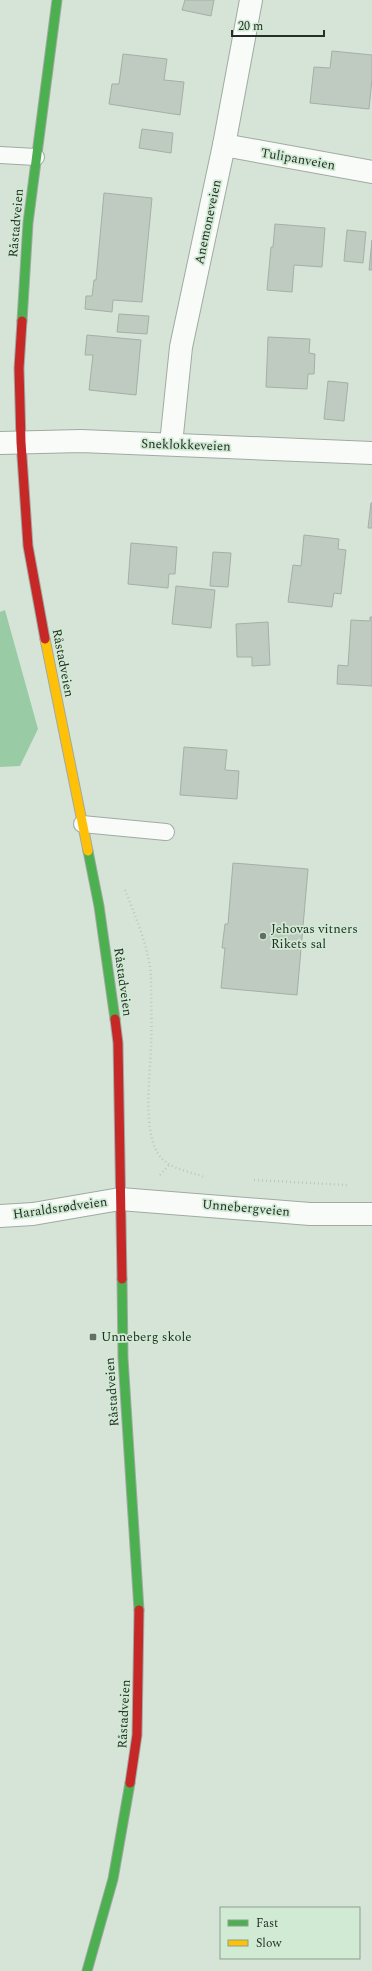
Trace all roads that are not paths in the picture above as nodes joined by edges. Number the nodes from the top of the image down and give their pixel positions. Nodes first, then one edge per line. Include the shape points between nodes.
1 (57, 0) edge
2 (251, 0) edge
3 (224, 145) junction
4 (0, 155) edge
5 (36, 157) junction
6 (372, 172) edge
7 (10, 442) edge
8 (171, 444) junction
9 (372, 453) edge
10 (82, 824) junction
11 (166, 832) dead end
12 (120, 1199) junction
13 (372, 1214) edge
14 (0, 1216) edge
15 (87, 1971) edge

1 - 5 main road, Råstadveien
2 - 3 street, Anemoneveien
3 - 6 street, Tulipanveien
3 - 8 street, Anemoneveien via 181,347
4 - 5 lane
5 - 7 main road, Råstadveien via 27,238 19,368
7 - 8 street, Sneklokkeveien
7 - 10 main road, Råstadveien via 48,655
8 - 9 street, Sneklokkeveien
10 - 11 lane
10 - 12 main road, Råstadveien via 99,906 118,1043
12 - 13 street, Unnebergveien via 310,1214
12 - 14 street, Haraldsrødveien via 33,1214
12 - 15 main road, Råstadveien via 122,1358 138,1580 137,1736 126,1815 113,1879

